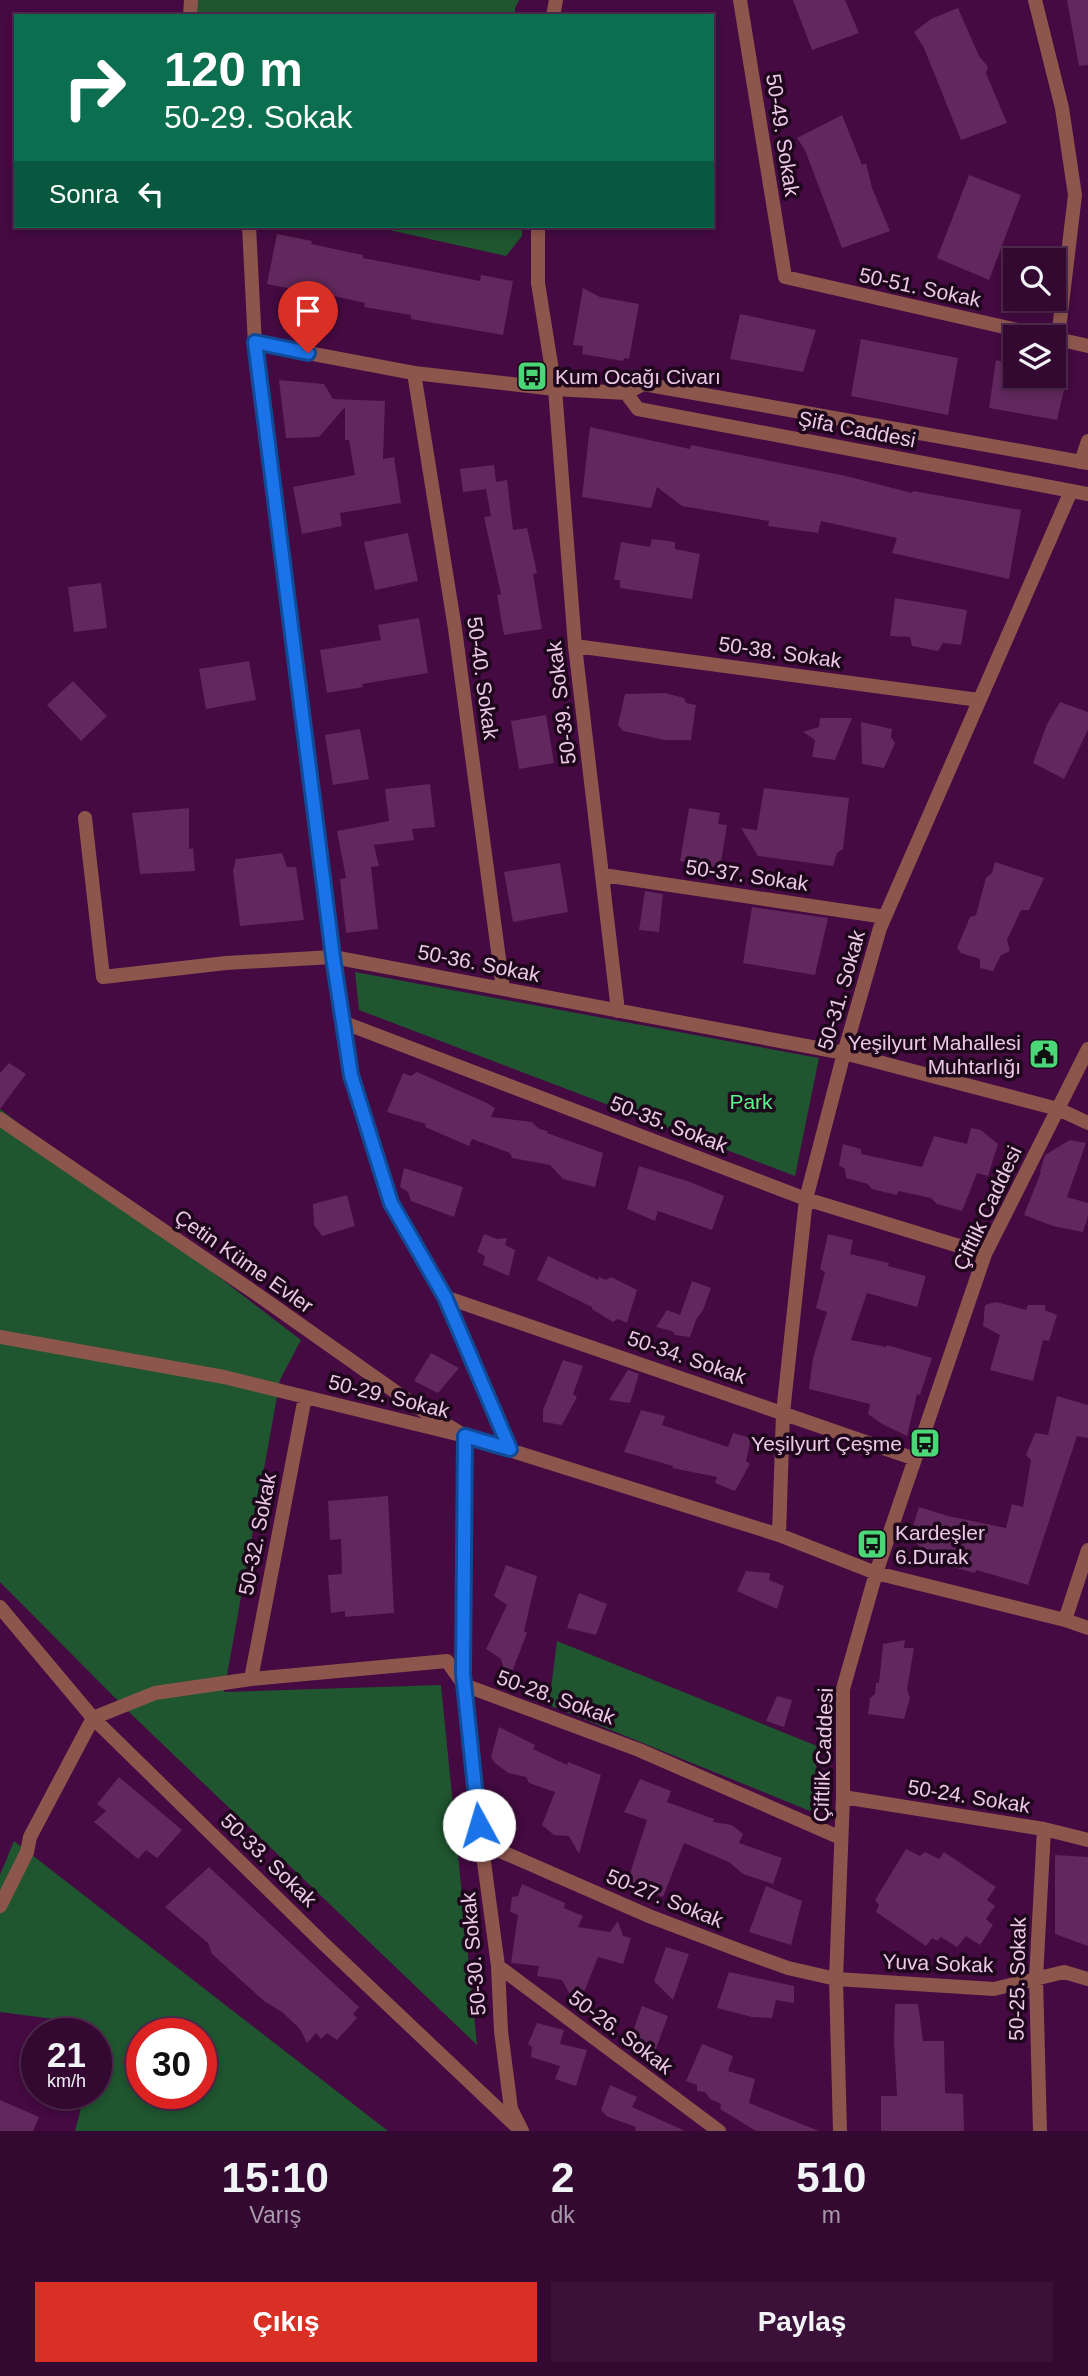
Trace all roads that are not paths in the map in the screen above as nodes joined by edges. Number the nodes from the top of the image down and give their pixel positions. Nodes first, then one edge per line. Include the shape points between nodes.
1 (740, 0) edge
2 (1035, 0) edge
3 (249, 228) edge
4 (538, 228) edge
5 (785, 277) joint
6 (1060, 325) edge
7 (1003, 326) edge
8 (1066, 340) edge
9 (255, 342) junction
10 (1088, 346) edge
11 (414, 373) junction
12 (555, 389) junction
13 (626, 393) junction
14 (1088, 442) edge
15 (1084, 462) edge
16 (1070, 491) junction
17 (1088, 494) edge
18 (575, 646) junction
19 (979, 700) junction
20 (85, 818) dead end
21 (603, 875) junction
22 (885, 916) junction
23 (333, 957) junction
24 (503, 989) junction
25 (618, 1011) junction
26 (342, 1022) junction
27 (1088, 1049) edge
28 (844, 1053) junction
29 (1058, 1109) junction
30 (0, 1119) edge
31 (1088, 1123) edge
32 (807, 1199) junction
33 (985, 1254) junction
34 (445, 1297) junction
35 (0, 1337) edge
36 (305, 1397) junction
37 (783, 1413) junction
38 (465, 1436) junction
39 (510, 1449) junction
40 (915, 1459) junction
41 (779, 1535) junction
42 (1088, 1550) edge
43 (876, 1573) junction
44 (0, 1607) edge
45 (1065, 1620) junction
46 (1088, 1628) edge
47 (251, 1679) junction
48 (464, 1685) junction
49 (93, 1718) junction
50 (843, 1797) junction
51 (1044, 1829) junction
52 (841, 1838) junction
53 (1088, 1840) edge
54 (482, 1843) junction
55 (0, 1906) edge
56 (498, 1966) junction
57 (1036, 1978) junction
58 (836, 1979) junction
59 (1088, 1979) edge
60 (522, 2131) edge
61 (719, 2131) edge
62 (840, 2131) edge
63 (1040, 2131) edge

1 - 5 street, 50-49. Sokak
2 - 6 street via 1062,108 1075,195
3 - 9 street
4 - 12 street, 50-39. Sokak via 538,283
5 - 7 street, 50-51. Sokak
8 - 10 street, 50-51. Sokak
9 - 11 street, Şifa Caddesi
9 - 23 street
11 - 12 street, Şifa Caddesi
11 - 24 street, 50-40. Sokak via 455,628
12 - 13 street, Şifa Caddesi
12 - 18 street, 50-39. Sokak
13 - 15 street, Şifa Caddesi via 643,384
13 - 16 street, Şifa Caddesi via 638,409
14 - 15 street
16 - 17 street, Şifa Caddesi
16 - 19 street, 50-31. Sokak
18 - 19 street, 50-38. Sokak
18 - 21 street, 50-39. Sokak
19 - 22 street, 50-31. Sokak
20 - 23 street, 50-36. Sokak via 103,978 226,963
21 - 22 street, 50-37. Sokak
21 - 25 street, 50-39. Sokak
22 - 28 street, 50-31. Sokak
23 - 24 street, 50-36. Sokak
23 - 26 street
24 - 25 street, 50-36. Sokak
25 - 28 street, 50-36. Sokak
26 - 32 street, 50-35. Sokak
26 - 34 street via 351,1075 391,1203
27 - 29 street, Çiftlik Caddesi
28 - 29 street, 50-36. Sokak
28 - 32 street, 50-31. Sokak
29 - 31 street, 50-36. Sokak
29 - 33 street, Çiftlik Caddesi
30 - 38 street, Çetin Küme Evler
32 - 33 street, 50-35. Sokak
32 - 37 street, 50-31. Sokak
33 - 40 street, Çiftlik Caddesi
34 - 37 street, 50-34. Sokak
34 - 39 street
35 - 36 street, 50-29. Sokak via 224,1377
36 - 38 street, 50-29. Sokak
36 - 47 street, 50-32. Sokak
37 - 40 street, 50-34. Sokak
37 - 41 street, 50-31. Sokak
38 - 39 street, 50-29. Sokak
38 - 48 street, 50-30. Sokak
39 - 41 street, 50-29. Sokak
40 - 43 street, Çiftlik Caddesi
41 - 43 street, 50-29. Sokak
42 - 45 street
43 - 45 street, 50-29. Sokak
43 - 50 street, Çiftlik Caddesi via 843,1689
44 - 49 street, 50-33. Sokak
45 - 46 street, 50-29. Sokak
47 - 48 street, 50-28. Sokak via 447,1661
47 - 49 street via 155,1692
48 - 52 street, 50-28. Sokak via 639,1750
48 - 54 street, 50-30. Sokak
49 - 55 street via 30,1837
49 - 60 street, 50-33. Sokak
50 - 51 street, 50-24. Sokak
50 - 52 street, Çiftlik Caddesi
51 - 53 street, 50-24. Sokak
51 - 57 street, 50-25. Sokak
52 - 58 street, Çiftlik Caddesi
54 - 56 street, 50-30. Sokak
54 - 58 street, 50-27. Sokak via 649,1916 788,1968
56 - 60 street, 50-30. Sokak via 510,2109
56 - 61 street, 50-26. Sokak
57 - 58 street, Yuva Sokak via 994,1989
57 - 59 street, Yuva Sokak via 1064,1972
57 - 63 street, 50-25. Sokak
58 - 62 street, Çiftlik Caddesi

